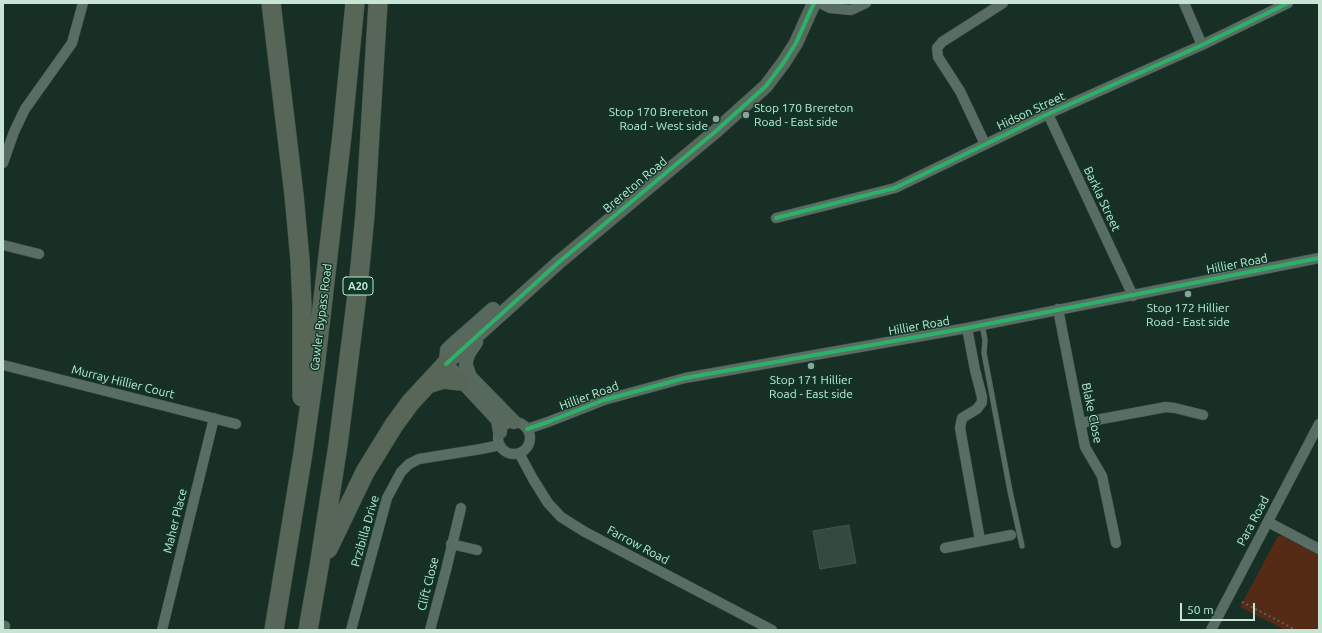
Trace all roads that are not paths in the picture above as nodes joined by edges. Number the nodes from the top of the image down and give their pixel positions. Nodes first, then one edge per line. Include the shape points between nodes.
1 (83, 3) edge
2 (271, 3) edge
3 (355, 3) edge
4 (378, 3) edge
5 (814, 3) edge
6 (820, 3) edge
7 (866, 3) edge
8 (1003, 3) edge
9 (1184, 3) edge
10 (1288, 3) edge
11 (1202, 44) junction
12 (1048, 114) junction
13 (985, 144) junction
14 (3, 163) edge
15 (776, 218) dead end
16 (3, 244) edge
17 (39, 254) dead end
18 (1319, 258) edge
19 (559, 262) junction
20 (1133, 296) junction
21 (1058, 309) junction
22 (490, 324) junction
23 (982, 324) junction
24 (967, 328) junction
25 (446, 364) junction
26 (3, 365) edge
27 (460, 381) junction
28 (428, 384) junction
29 (1203, 415) dead end
30 (214, 418) junction
31 (514, 422) junction
32 (1080, 423) junction
33 (236, 424) dead end
34 (1319, 424) edge
35 (527, 429) junction
36 (500, 438) junction
37 (520, 453) junction
38 (302, 463) junction
39 (461, 508) dead end
40 (1268, 522) junction
41 (1011, 535) dead end
42 (980, 540) junction
43 (1116, 542) dead end
44 (452, 544) junction
45 (1022, 546) dead end
46 (945, 548) dead end
47 (1319, 549) edge
48 (477, 550) dead end
49 (319, 566) junction
50 (162, 630) edge
51 (274, 630) edge
52 (308, 630) edge
53 (350, 630) edge
54 (430, 630) edge
55 (772, 630) edge
56 (1211, 630) edge

1 - 14 street via 72,43 25,109
2 - 38 highway via 300,260
3 - 38 highway, Gawler Bypass Road / A20 via 330,243
4 - 49 highway, A20 via 359,273 348,372
5 - 19 street, Brereton Road via 796,43 766,86
6 - 7 street via 830,8 851,10
8 - 13 street via 942,42 937,48 938,57 960,91
9 - 11 street
10 - 11 street, Hidson Street
11 - 12 street, Hidson Street
12 - 13 street, Hidson Street
12 - 20 street, Barkla Street
13 - 15 street, Hidson Street via 894,188
16 - 17 street
18 - 20 street, Hillier Road
19 - 22 street, Brereton Road
19 - 25 street, Brereton Road via 489,312 462,336 448,350
20 - 21 street, Hillier Road
21 - 23 street, Hillier Road
21 - 32 street, Blake Close
22 - 25 street, Brereton Road
22 - 31 street, Brereton Road via 468,354 467,372
23 - 24 street, Hillier Road
23 - 45 lane via 984,352
24 - 35 street, Hillier Road via 685,378 604,400
24 - 42 street via 982,402 977,409 962,418 960,428
25 - 27 street
25 - 28 highway
26 - 30 street, Murray Hillier Court
27 - 28 highway via 444,379
27 - 36 street via 498,420
28 - 49 highway via 394,425 365,472
29 - 32 street via 1166,407
30 - 33 street, Murray Hillier Court
30 - 50 street, Maher Place
31 - 35 street
31 - 36 street via 506,425
32 - 43 street, Blake Close via 1085,448 1102,476
34 - 40 street, Para Road
35 - 37 street via 529,443
36 - 37 street via 506,452
36 - 53 street, Przibilla Drive via 481,449 419,459 401,472 387,498
37 - 55 street, Farrow Road via 533,479 560,517
38 - 51 highway, Gawler Bypass Road / A20
39 - 44 street, Clift Close
40 - 47 street
40 - 56 street, Para Road
41 - 42 street
42 - 46 street
44 - 48 street, Clift Close
44 - 54 street, Clift Close
49 - 52 highway, A20

